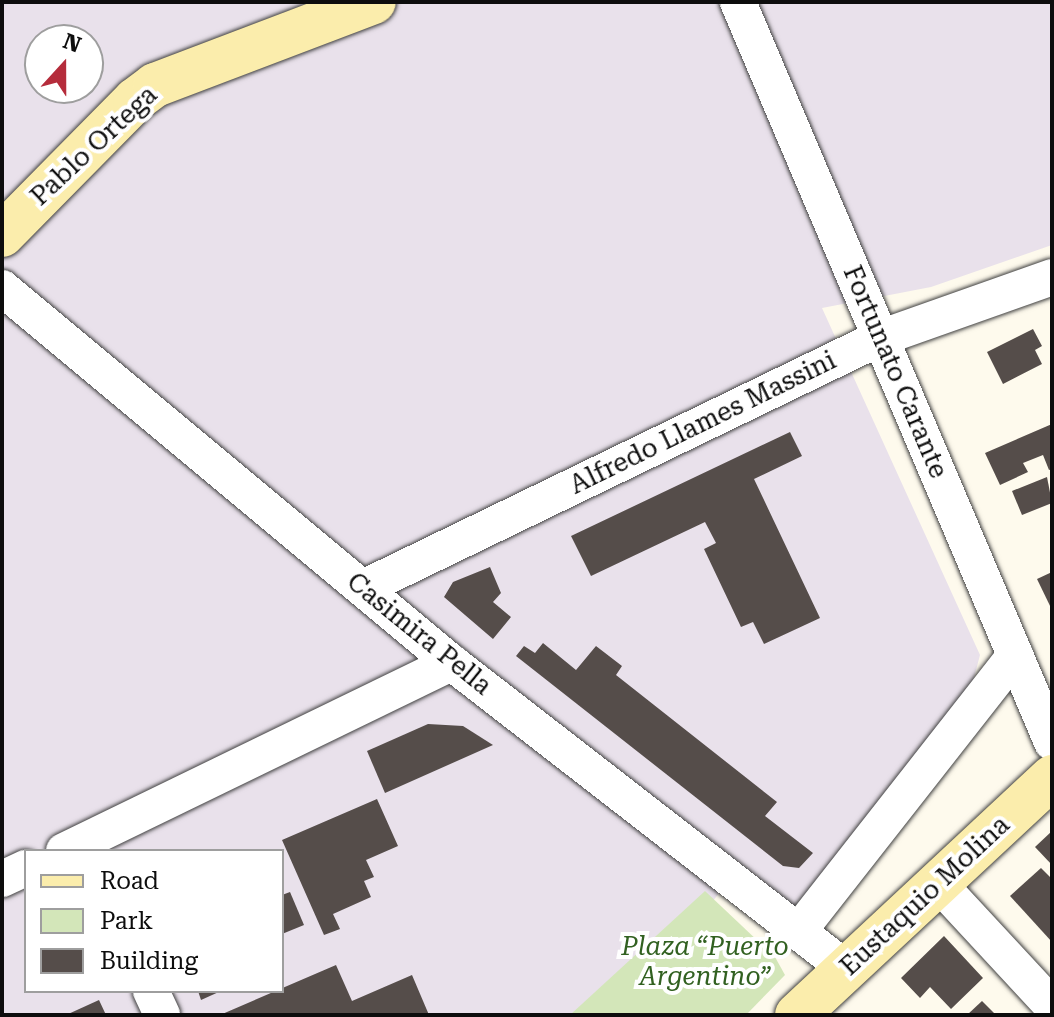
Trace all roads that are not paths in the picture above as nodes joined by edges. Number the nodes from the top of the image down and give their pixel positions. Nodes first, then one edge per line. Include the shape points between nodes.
1 (374, 2) edge
2 (738, 2) edge
3 (2, 235) edge
4 (1052, 277) edge
5 (2, 288) edge
6 (880, 338) junction
7 (363, 588) junction
8 (1015, 655) junction
9 (452, 663) junction
10 (1052, 742) edge
11 (1052, 777) edge
12 (77, 848) edge
13 (24, 869) edge
14 (2, 879) edge
15 (939, 884) junction
16 (798, 932) junction
17 (846, 969) junction
18 (152, 993) edge
19 (1052, 1006) edge
20 (162, 1015) edge
21 (797, 1015) edge

1 - 3 street, Pablo Ortega via 155,85
2 - 6 street, Fortunato Carante
4 - 6 street, Alfredo Llames Massini
5 - 7 street, Casimira Pella
6 - 7 street, Alfredo Llames Massini
6 - 8 street, Fortunato Carante
7 - 9 street, Casimira Pella
8 - 10 street, Fortunato Carante
8 - 16 street
9 - 12 street
9 - 16 street, Casimira Pella
11 - 15 street, Eustaquio Molina
13 - 14 street
15 - 17 street, Eustaquio Molina
15 - 19 street
16 - 17 street, Casimira Pella
17 - 21 street, Eustaquio Molina
18 - 20 street

